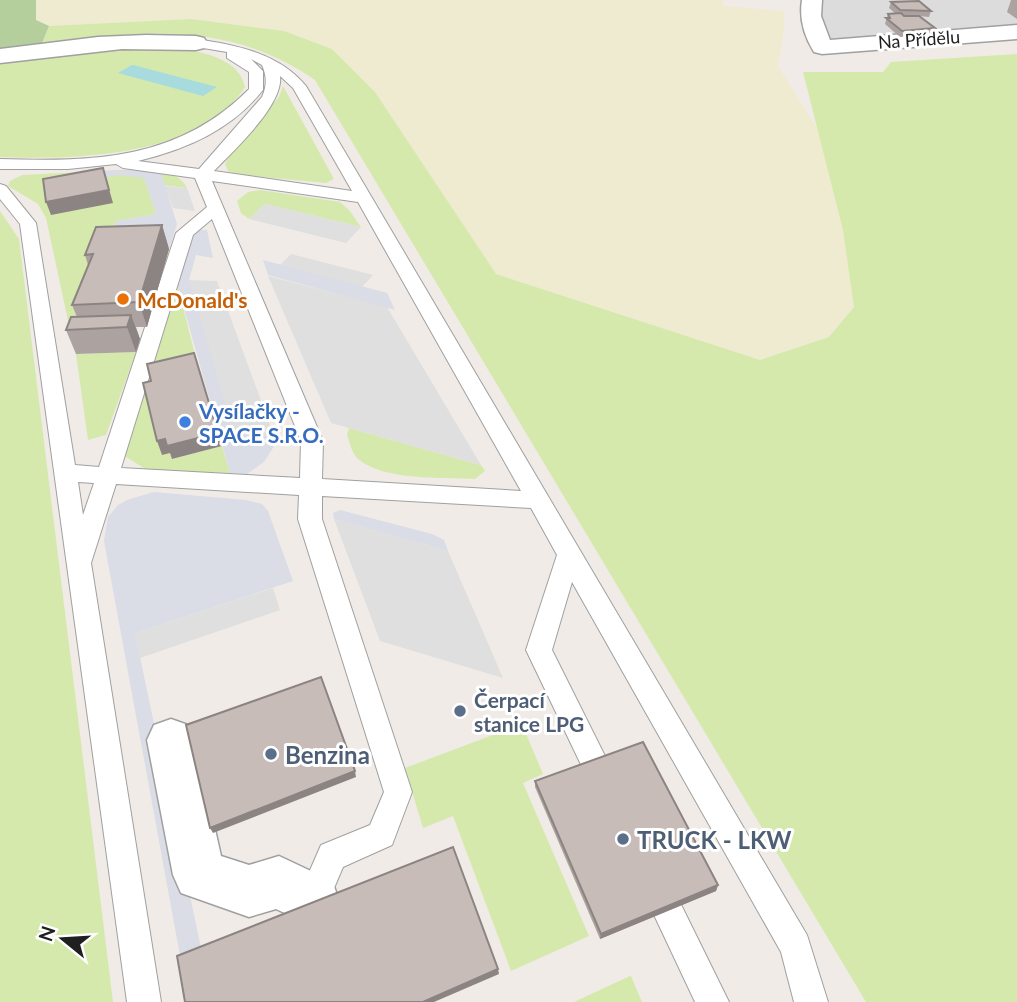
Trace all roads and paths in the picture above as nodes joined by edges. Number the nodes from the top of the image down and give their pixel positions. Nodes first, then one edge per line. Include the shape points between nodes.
1 (812, 0) edge
2 (1017, 32) edge
3 (196, 43) junction
4 (0, 56) edge
5 (267, 61) junction
6 (113, 162) junction
7 (0, 164) edge
8 (202, 175) junction
9 (0, 189) edge
10 (365, 198) junction
11 (217, 207) junction
12 (66, 473) junction
13 (109, 476) junction
14 (309, 487) junction
15 (538, 500) junction
16 (569, 554) junction
17 (79, 563) junction
18 (171, 740) dead end
19 (620, 814) edge
20 (644, 864) edge
21 (317, 913) joint
22 (144, 1002) edge
23 (712, 1002) edge
24 (811, 1002) edge

1 - 2 street, Na Přídělu via 810,16 822,47
3 - 4 street via 117,41
3 - 5 lane via 228,47
3 - 6 lane via 243,60 256,71 256,90 234,115 214,127
5 - 8 lane via 273,89
5 - 10 lane via 299,86
6 - 7 lane
6 - 8 lane
8 - 10 lane
8 - 11 lane
9 - 12 lane via 29,223
10 - 15 lane
11 - 13 lane via 185,233
11 - 14 lane via 312,441
12 - 13 lane
12 - 17 lane
13 - 14 lane
13 - 17 lane
14 - 15 lane
14 - 21 lane via 310,519 398,792 381,835 332,856
15 - 16 lane
16 - 19 lane via 539,650
16 - 24 lane via 796,946
17 - 22 lane
18 - 21 street via 199,875 249,891 279,882
20 - 23 lane

